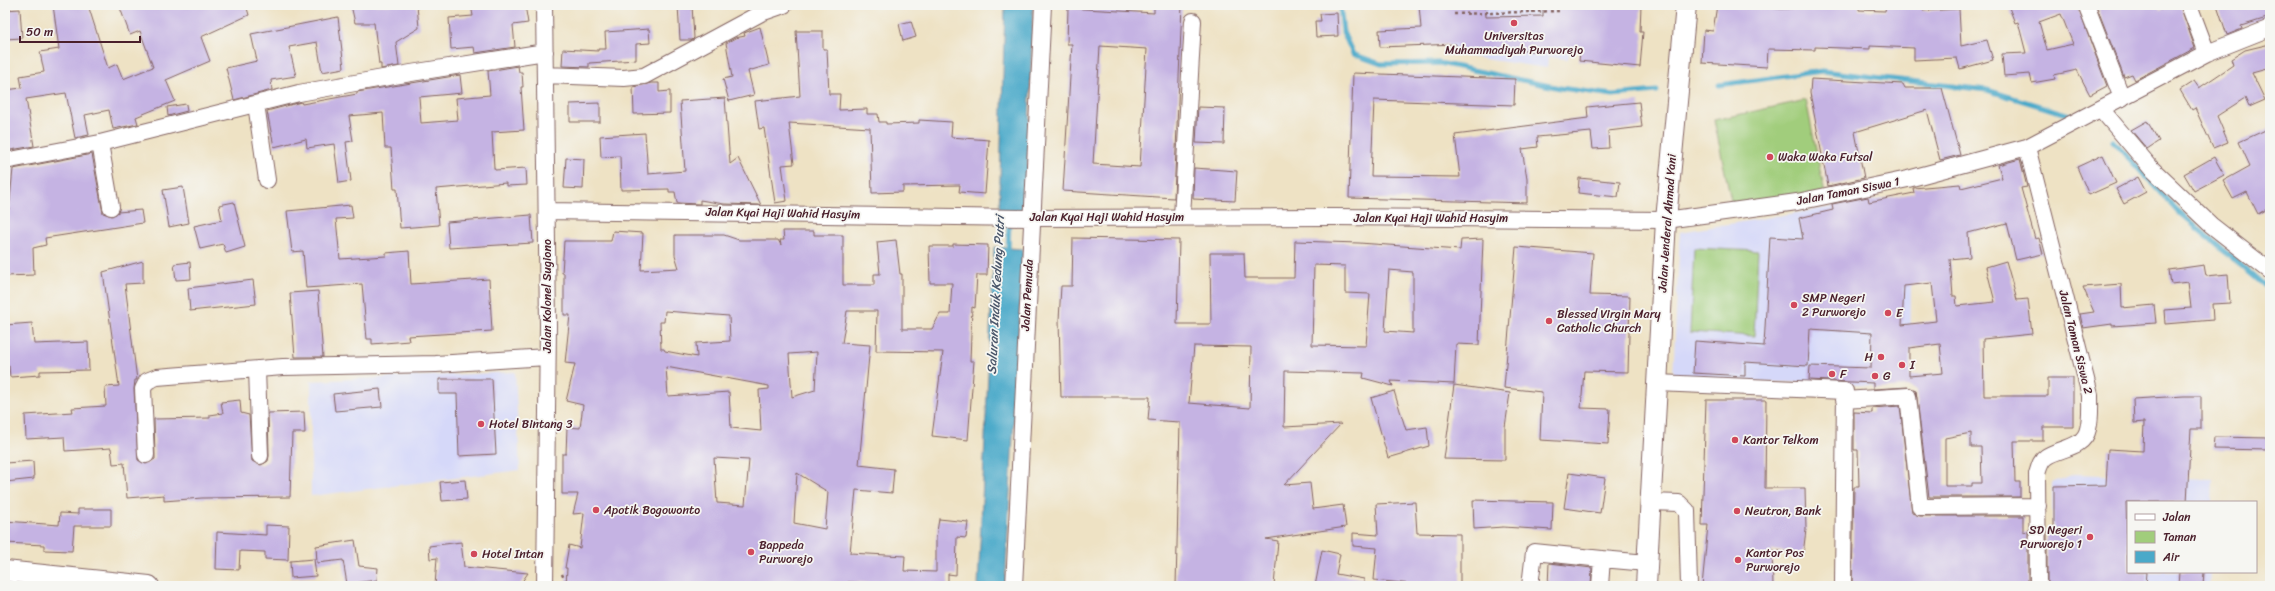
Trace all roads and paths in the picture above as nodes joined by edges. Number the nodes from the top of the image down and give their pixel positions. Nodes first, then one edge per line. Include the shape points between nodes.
1 (544, 5) edge
2 (784, 5) edge
3 (1043, 5) edge
4 (1487, 5) edge
5 (1541, 5) edge
6 (1686, 5) edge
7 (2086, 5) edge
8 (2189, 5) edge
9 (1541, 11) junction
10 (1559, 11) dead end
11 (1487, 13) junction
12 (1454, 14) dead end
13 (1192, 21) dead end
14 (2270, 28) edge
15 (545, 52) junction
16 (2208, 53) junction
17 (545, 75) junction
18 (2122, 98) junction
19 (256, 104) junction
20 (2101, 109) junction
21 (100, 143) junction
22 (2027, 147) junction
23 (5, 161) edge
24 (267, 180) dead end
25 (111, 207) dead end
26 (547, 210) junction
27 (1182, 217) junction
28 (1031, 218) junction
29 (1666, 220) junction
30 (2270, 271) edge
31 (547, 357) junction
32 (257, 369) junction
33 (1657, 383) junction
34 (1844, 400) junction
35 (146, 455) dead end
36 (260, 456) dead end
37 (1650, 502) junction
38 (2038, 506) junction
39 (1602, 559) junction
40 (1647, 563) junction
41 (5, 571) edge
42 (561, 573) dead end
43 (126, 585) edge
44 (149, 586) edge
45 (545, 586) edge
46 (567, 586) edge
47 (1014, 586) edge
48 (1530, 586) edge
49 (1600, 586) edge
50 (1646, 586) edge
51 (1689, 586) edge
52 (1843, 586) edge
53 (2038, 586) edge

1 - 15 street, Jalan Kolonel Sugiono
2 - 17 street via 736,26 663,68 644,76 624,78
3 - 28 street, Jalan Pemuda
4 - 11 path
5 - 9 path
6 - 29 main road, Jalan Jenderal Ahmad Yani
7 - 18 street
8 - 16 street
9 - 10 path
9 - 11 path
11 - 12 path
13 - 27 street
14 - 16 street, Jalan Taman Siswa 1
15 - 17 street, Jalan Kolonel Sugiono
15 - 19 street via 299,93
16 - 18 street, Jalan Taman Siswa 1
17 - 26 street, Jalan Kolonel Sugiono
18 - 20 street, Jalan Taman Siswa 1
19 - 21 street
19 - 24 street
20 - 22 street, Jalan Taman Siswa 1
20 - 30 street via 2151,168 2211,225
21 - 23 street
21 - 25 street
22 - 29 street, Jalan Taman Siswa 1 via 1908,179 1797,202
22 - 38 street, Jalan Taman Siswa 2 via 2090,395 2088,431 2082,440 2045,458 2040,464
26 - 28 street, Jalan Kyai Haji Wahid Hasyim
26 - 31 street, Jalan Kolonel Sugiono
27 - 28 street, Jalan Kyai Haji Wahid Hasyim
27 - 29 street, Jalan Kyai Haji Wahid Hasyim
28 - 47 street, Jalan Pemuda
29 - 33 main road, Jalan Jenderal Ahmad Yani
31 - 32 street via 436,364
31 - 45 street, Jalan Kolonel Sugiono
32 - 35 street via 157,377 147,381 143,389
32 - 36 street
33 - 34 street via 1845,391
33 - 37 main road, Jalan Jenderal Ahmad Yani
34 - 38 street via 1908,396 1920,506
34 - 52 street
37 - 40 main road, Jalan Jenderal Ahmad Yani
37 - 51 street via 1679,503 1687,511
38 - 53 street, Jalan Taman Siswa 2
39 - 40 street
39 - 48 street via 1534,552
39 - 49 street
40 - 50 main road, Jalan Jenderal Ahmad Yani
41 - 43 main road
42 - 46 path
43 - 44 main road

